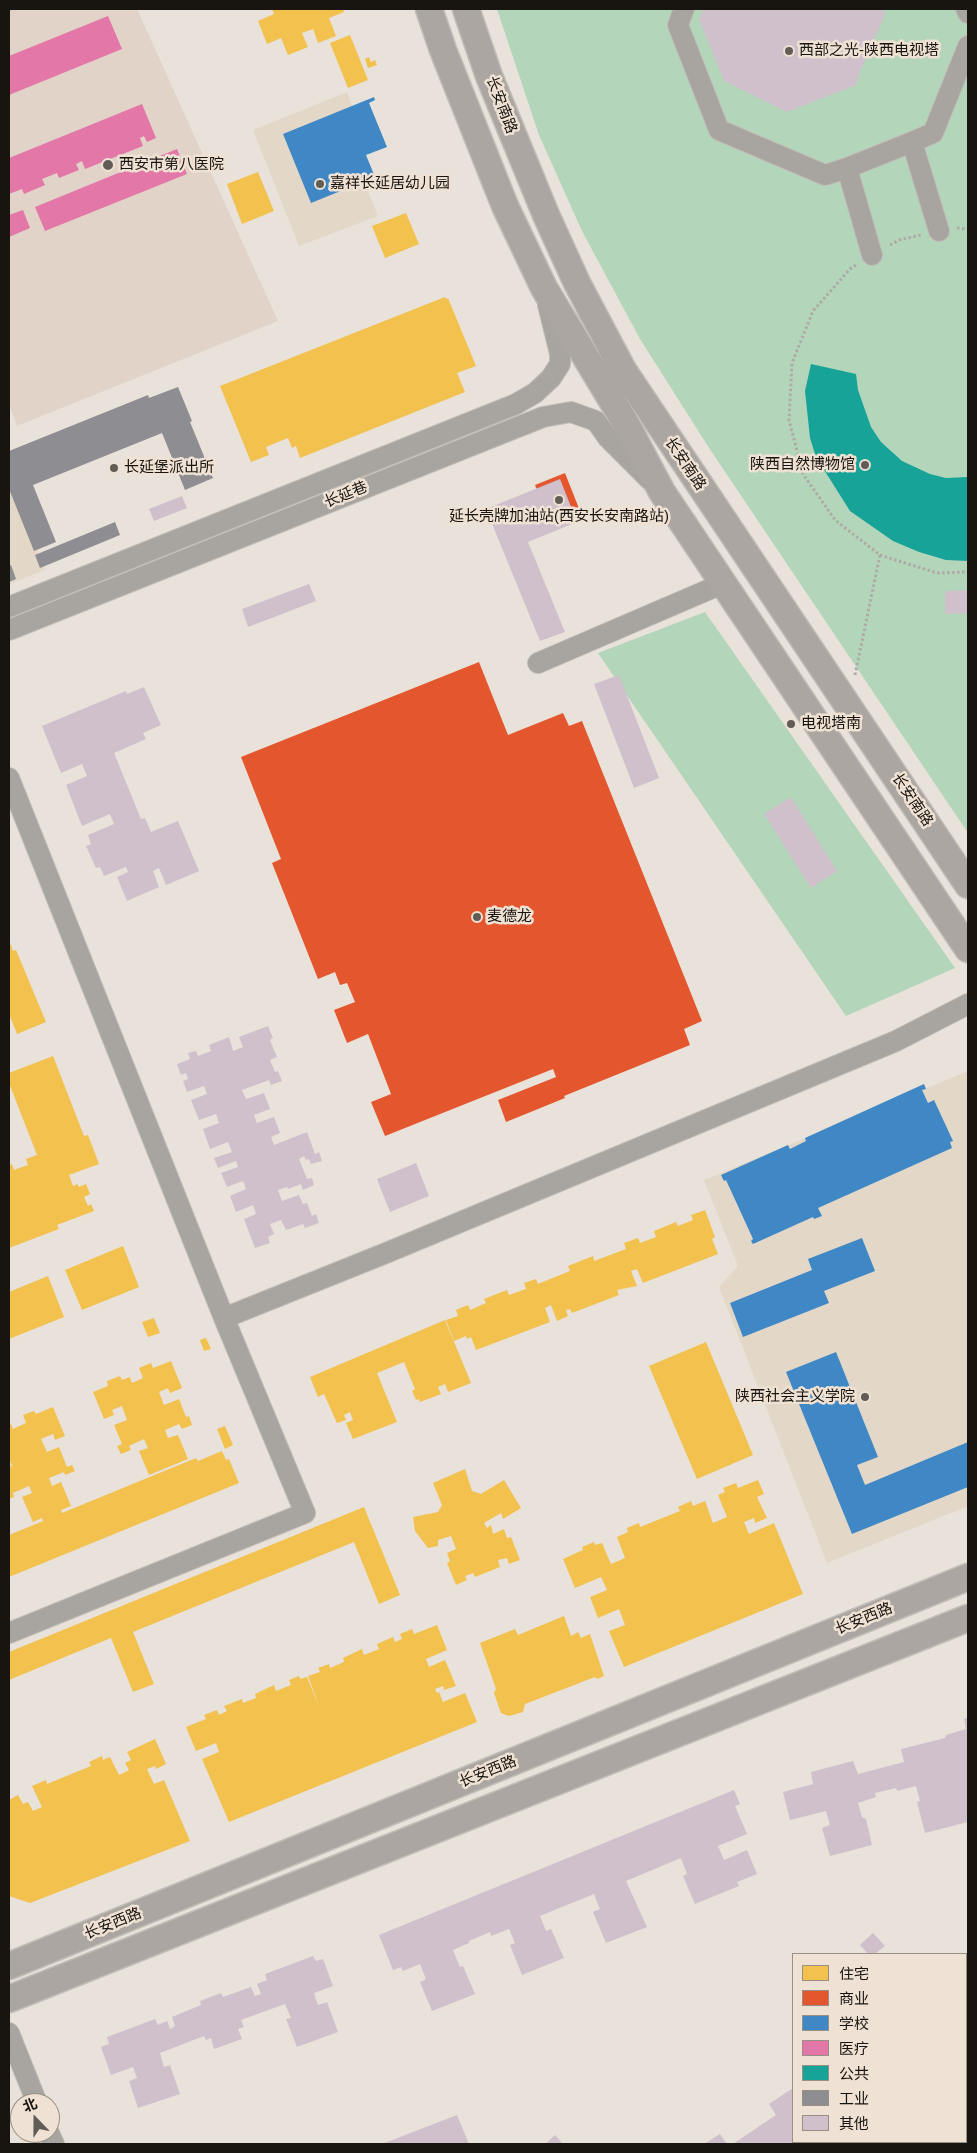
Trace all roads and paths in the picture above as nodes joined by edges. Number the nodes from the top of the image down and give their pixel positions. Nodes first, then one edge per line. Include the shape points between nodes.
1 (429, 9) edge
2 (466, 9) edge
3 (684, 9) edge
4 (966, 9) edge
5 (968, 13) edge
6 (968, 46) edge
7 (912, 142) junction
8 (847, 168) junction
9 (968, 229) edge
10 (939, 231) junction
11 (872, 255) junction
12 (544, 288) junction
13 (662, 492) junction
14 (880, 554) junction
15 (968, 572) edge
16 (724, 583) junction
17 (9, 607) edge
18 (9, 630) edge
19 (538, 663) dead end
20 (850, 708) junction
21 (9, 778) edge
22 (968, 885) edge
23 (968, 949) edge
24 (968, 1004) edge
25 (224, 1318) junction
26 (968, 1577) edge
27 (968, 1618) edge
28 (9, 1634) edge
29 (9, 1966) edge
30 (9, 1999) edge
31 (9, 2033) edge
32 (33, 2093) edge

1 - 12 main road via 501,198
2 - 20 main road, 长安南路 via 489,76 546,215 623,370
3 - 8 street via 678,25 719,130 825,175
4 - 5 street
6 - 7 street via 933,133
7 - 8 street
7 - 10 street
8 - 11 street
9 - 10 path
10 - 11 path via 898,240
11 - 14 path via 850,268 813,311 792,363 789,420 803,474 835,520
12 - 13 main road via 625,422
12 - 17 street, 长延巷 via 560,364 535,393 496,413
13 - 16 main road
13 - 18 street, 长延巷 via 608,438 596,421 571,412 560,413 524,424
14 - 15 path via 937,573
14 - 20 path
16 - 19 street
16 - 23 main road
20 - 22 main road, 长安南路
21 - 25 street
24 - 25 street via 887,1045
25 - 28 street via 305,1513
26 - 29 main road, 长安西路
27 - 30 main road, 长安西路
31 - 32 street

